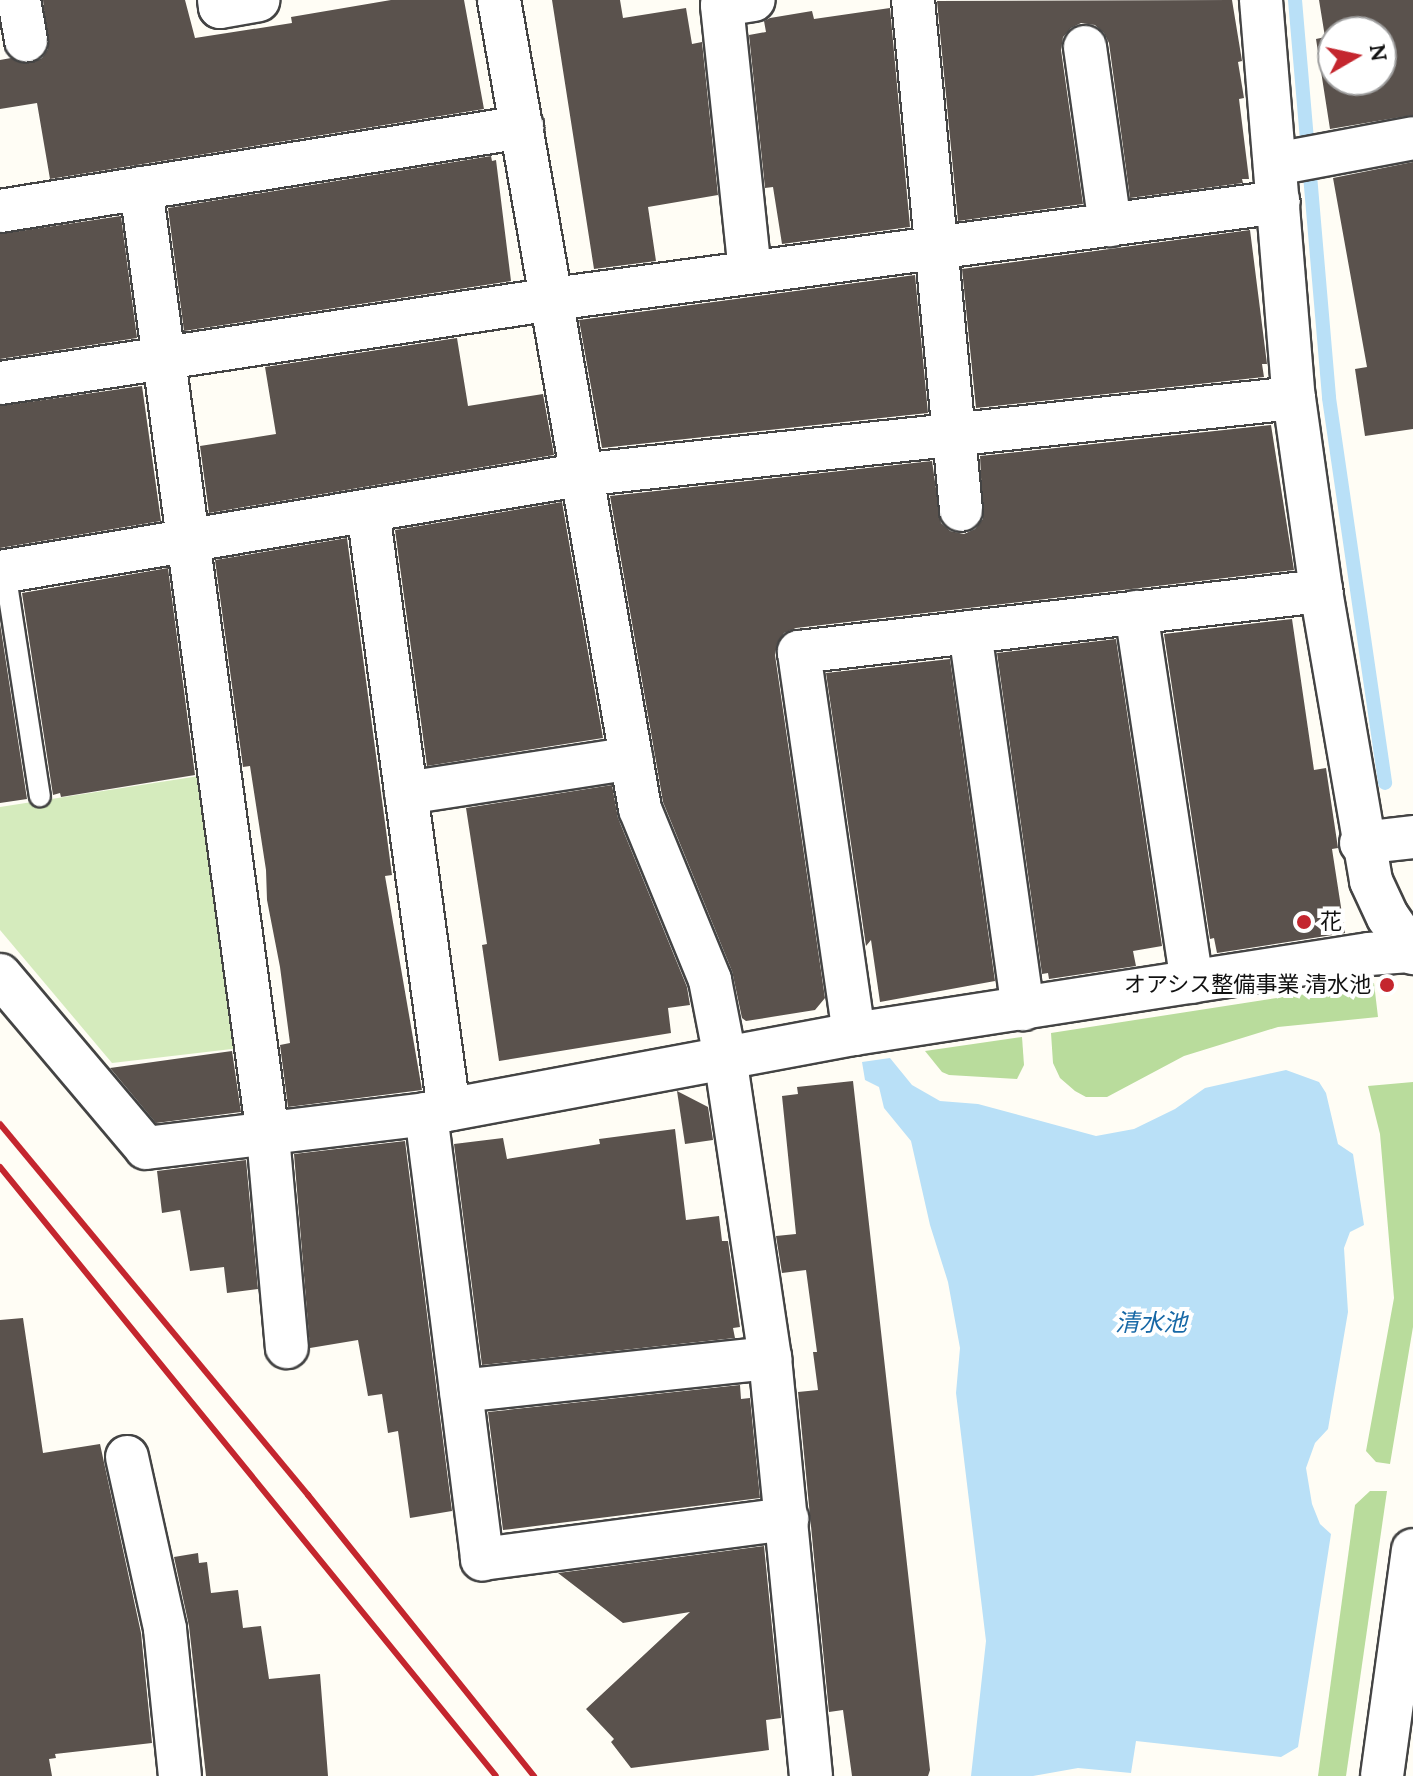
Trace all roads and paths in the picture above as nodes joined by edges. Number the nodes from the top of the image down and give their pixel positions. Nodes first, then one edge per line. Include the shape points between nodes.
1 (219, 0) edge
2 (258, 0) edge
3 (499, 0) edge
4 (754, 0) edge
5 (913, 0) edge
6 (1261, 0) edge
7 (1085, 47) dead end
8 (522, 127) junction
9 (1413, 138) edge
10 (1292, 170) junction
11 (141, 188) junction
12 (0, 211) edge
13 (1110, 225) junction
14 (936, 248) junction
15 (750, 272) junction
16 (553, 299) junction
17 (164, 358) junction
18 (0, 383) edge
19 (1294, 398) junction
20 (954, 434) junction
21 (579, 475) junction
22 (961, 510) dead end
23 (368, 511) junction
24 (188, 541) junction
25 (2, 572) edge
26 (1321, 591) junction
27 (1136, 612) junction
28 (970, 632) junction
29 (631, 758) junction
30 (406, 793) junction
31 (40, 796) dead end
32 (1413, 837) edge
33 (1361, 843) junction
34 (1411, 952) edge
35 (0, 975) edge
36 (1192, 982) junction
37 (1023, 1009) junction
38 (854, 1034) junction
39 (725, 1057) junction
40 (438, 1112) junction
41 (268, 1136) junction
42 (287, 1347) dead end
43 (770, 1358) junction
44 (461, 1391) junction
45 (127, 1457) dead end
46 (787, 1519) junction
47 (1413, 1550) edge
48 (180, 1776) edge
49 (811, 1776) edge
50 (1382, 1776) edge

1 - 2 street via 220,7
3 - 8 street
4 - 15 street via 722,5
5 - 14 street
6 - 10 street
7 - 13 street
8 - 11 street
8 - 16 street
9 - 10 street
10 - 13 street
10 - 19 street
11 - 12 street
11 - 17 street
13 - 14 street
14 - 15 street
14 - 20 street
15 - 16 street
16 - 17 street
16 - 21 street
17 - 18 street
17 - 24 street
19 - 20 street
19 - 26 street
20 - 21 street
20 - 22 street
21 - 23 street
21 - 29 street
23 - 24 street
23 - 30 street
24 - 25 street
24 - 41 street
25 - 31 lane
26 - 27 street
26 - 33 street
27 - 28 street
27 - 36 street
28 - 37 street
28 - 38 street via 799,652
29 - 30 street
29 - 39 street via 640,809 710,980
30 - 40 street
32 - 33 street
33 - 34 street via 1371,881
34 - 36 street
35 - 41 street via 146,1148
36 - 37 street
37 - 38 street
38 - 39 street
39 - 40 street
39 - 43 street
40 - 41 street
40 - 44 street
41 - 42 street
43 - 44 street
43 - 46 street
44 - 46 street via 482,1559
45 - 48 street via 165,1629
46 - 49 street
47 - 50 street

